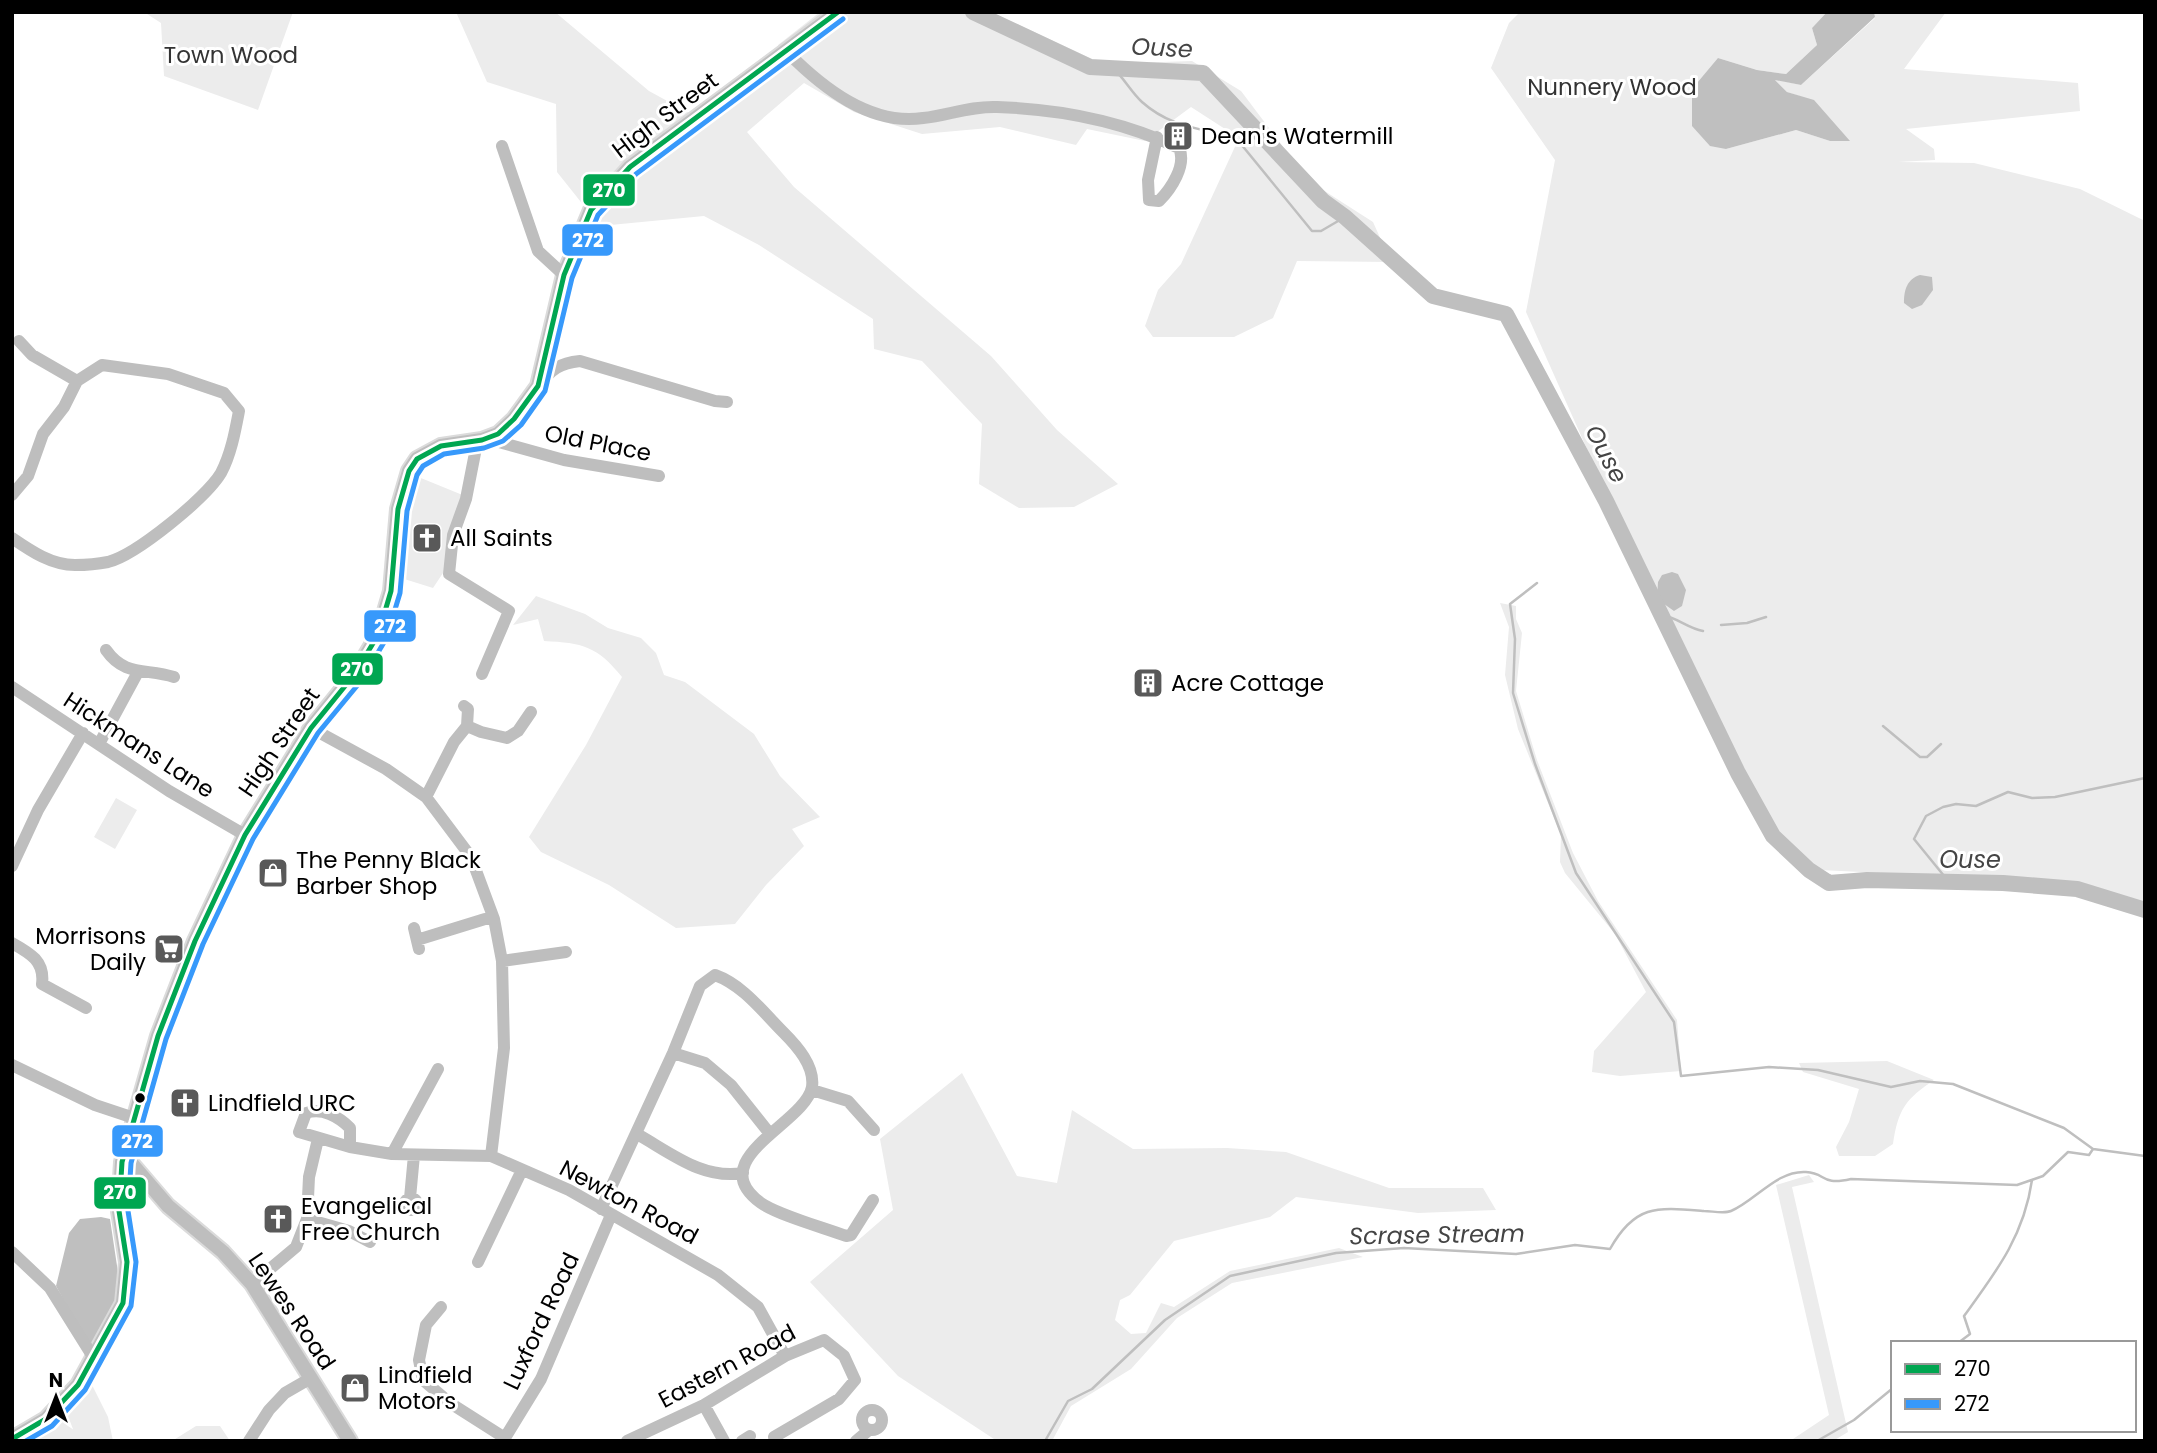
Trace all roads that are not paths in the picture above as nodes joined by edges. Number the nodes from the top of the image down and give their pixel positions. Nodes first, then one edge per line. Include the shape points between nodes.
1 (838, 12) edge
2 (788, 52) junction
3 (1157, 137) junction
4 (502, 146) dead end
5 (564, 275) junction
6 (19, 341) dead end
7 (78, 381) junction
8 (538, 386) junction
9 (727, 402) dead end
10 (481, 440) junction
11 (659, 476) dead end
12 (15, 487) edge
13 (12, 538) edge
14 (106, 650) dead end
15 (138, 672) junction
16 (482, 674) dead end
17 (174, 677) dead end
18 (12, 687) edge
19 (464, 706) dead end
20 (531, 712) dead end
21 (467, 726) junction
22 (311, 728) junction
23 (82, 733) junction
24 (99, 744) junction
25 (426, 797) junction
26 (245, 835) junction
27 (12, 866) edge
28 (490, 916) junction
29 (417, 939) dead end
30 (12, 943) edge
31 (566, 951) dead end
32 (502, 961) junction
33 (86, 1008) dead end
34 (673, 1053) junction
35 (12, 1065) edge
36 (438, 1069) dead end
37 (812, 1090) junction
38 (134, 1118) junction
39 (874, 1130) dead end
40 (637, 1134) junction
41 (771, 1134) junction
42 (318, 1139) junction
43 (350, 1147) junction
44 (393, 1154) junction
45 (414, 1154) junction
46 (491, 1156) junction
47 (122, 1162) junction
48 (522, 1170) junction
49 (743, 1174) junction
50 (410, 1198) dead end
51 (873, 1200) dead end
52 (606, 1212) junction
53 (307, 1219) junction
54 (370, 1242) dead end
55 (12, 1252) edge
56 (478, 1262) dead end
57 (252, 1284) junction
58 (440, 1307) dead end
59 (785, 1356) junction
60 (95, 1360) junction
61 (311, 1378) junction
62 (704, 1405) junction
63 (869, 1430) dead end
64 (774, 1437) dead end
65 (12, 1439) edge
66 (253, 1439) edge
67 (504, 1439) edge
68 (350, 1441) edge
69 (627, 1441) edge
70 (724, 1441) edge
71 (856, 1441) edge

1 - 2 main road, High Street
2 - 3 street via 814,79 851,103 892,118 996,107 1112,123
2 - 5 main road, High Street via 630,167 591,210
3 - 3 street via 1179,148 1182,155 1178,172 1159,201 1149,200 1148,191
4 - 5 street via 538,251
5 - 8 main road, High Street
6 - 7 street via 32,355
7 - 12 street via 43,434 28,476
7 - 13 street via 102,365 168,374 224,393 239,411 220,474 171,525 109,562 73,565 40,557
8 - 9 street via 562,363 580,361
8 - 10 main road, High Street via 514,419
10 - 11 street, Old Place
10 - 16 street via 453,535 449,575 509,611
10 - 22 main road, High Street via 441,446 417,459 409,471 398,509 391,591 378,635 354,675
14 - 15 street via 116,664
15 - 17 street via 154,670
15 - 24 street
18 - 23 street, Hickmans Lane
19 - 21 street via 468,709
20 - 21 street via 507,738
21 - 25 street
22 - 25 street
22 - 26 main road, High Street
23 - 24 street, Hickmans Lane
23 - 27 street
24 - 26 street, Hickmans Lane
25 - 28 street via 471,857
26 - 38 main road, High Street via 180,978
28 - 29 street
28 - 32 street
30 - 33 street via 36,958 42,984
31 - 32 street
32 - 46 street via 504,1048
34 - 37 street, Luxford Road via 700,986 715,975 731,981 794,1043 807,1062
34 - 40 street, Luxford Road
34 - 41 street via 705,1063 731,1085
35 - 38 street via 95,1105
36 - 44 street
37 - 39 street via 848,1101
37 - 41 street
38 - 47 main road, High Street
40 - 49 street via 708,1174
40 - 52 street, Luxford Road
41 - 49 street via 746,1161
42 - 43 street, Newton Road
42 - 43 street via 299,1132 306,1113 315,1110 340,1118 350,1128
42 - 53 street via 309,1177
43 - 44 street, Newton Road
44 - 45 street, Newton Road
45 - 46 street, Newton Road
45 - 50 street
46 - 48 street, Newton Road
47 - 57 main road, Lewes Road via 132,1164 168,1206 223,1252
47 - 60 main road, High Street via 119,1211 127,1262 123,1303
48 - 52 street, Newton Road
48 - 56 street
49 - 51 street via 747,1188 762,1204 846,1236
52 - 59 street, Newton Road via 728,1283 758,1307
52 - 67 street, Luxford Road via 541,1379
53 - 54 street
53 - 57 street via 296,1247
55 - 60 street via 50,1288
57 - 61 main road, Lewes Road
58 - 67 street via 426,1325 419,1360 423,1380
59 - 62 street, Eastern Road
59 - 64 street, Eastern Road via 824,1340 844,1356 855,1380 839,1399
60 - 65 main road, High Street via 56,1409
61 - 66 street via 285,1393
61 - 68 main road, Lewes Road
62 - 69 street, Eastern Road
62 - 70 street
63 - 71 street

